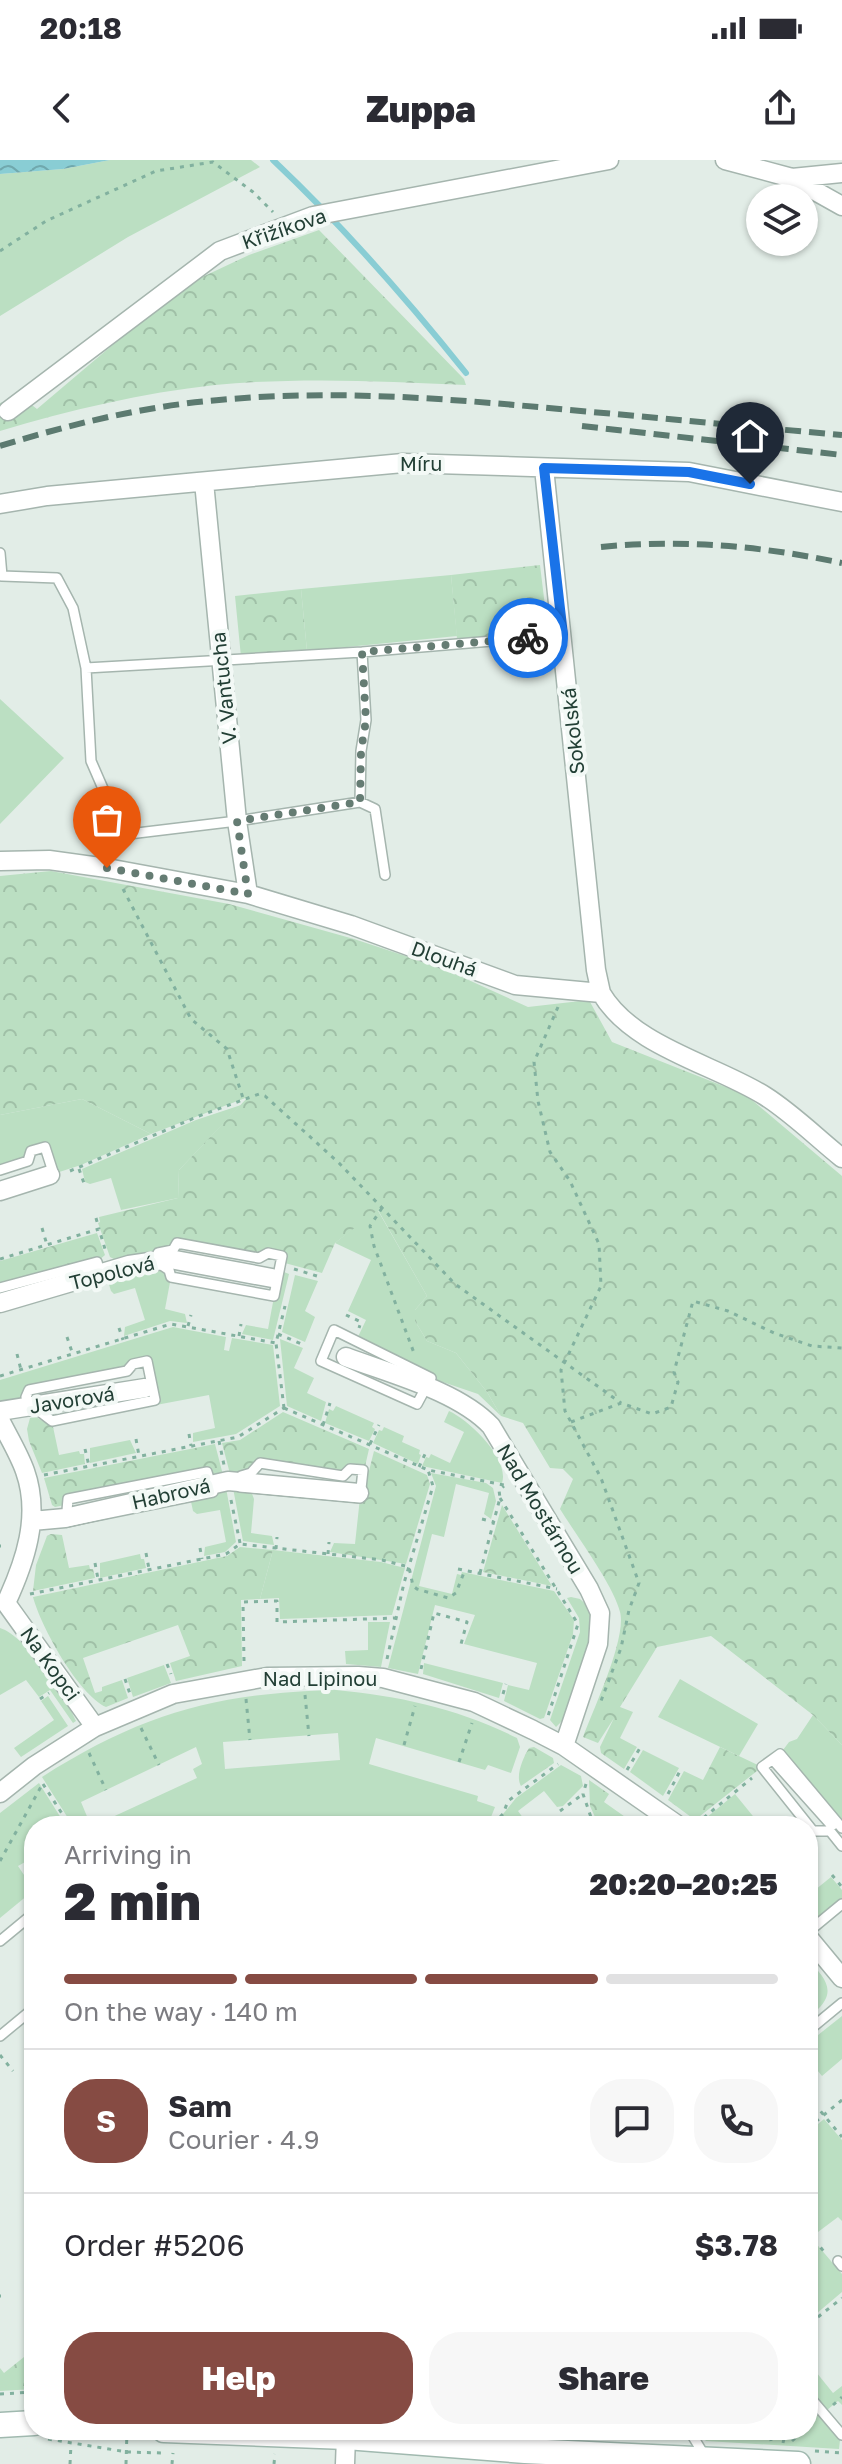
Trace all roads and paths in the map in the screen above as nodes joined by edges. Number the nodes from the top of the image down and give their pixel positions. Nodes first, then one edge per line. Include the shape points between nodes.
1 (609, 160) edge
2 (725, 160) edge
3 (842, 173) edge
4 (792, 178) junction
5 (842, 206) edge
6 (287, 226) junction
7 (0, 251) edge
8 (8, 411) dead end
9 (544, 468) junction
10 (204, 482) junction
11 (842, 502) edge
12 (0, 504) edge
13 (0, 553) edge
14 (563, 635) junction
15 (362, 652) junction
16 (222, 662) junction
17 (86, 668) junction
18 (360, 802) junction
19 (237, 821) junction
20 (0, 861) edge
21 (385, 875) dead end
22 (121, 885) dead end
23 (248, 894) junction
24 (565, 990) junction
25 (601, 993) junction
26 (244, 1101) junction
27 (842, 1158) edge
28 (79, 1169) junction
29 (0, 1170) edge
30 (52, 1175) junction
31 (85, 1186) dead end
32 (0, 1193) edge
33 (382, 1208) junction
34 (96, 1218) dead end
35 (42, 1228) dead end
36 (99, 1229) junction
37 (47, 1245) junction
38 (0, 1259) edge
39 (107, 1272) junction
40 (276, 1272) joint
41 (320, 1277) dead end
42 (0, 1288) edge
43 (287, 1295) dead end
44 (0, 1303) edge
45 (0, 1309) edge
46 (191, 1315) dead end
47 (241, 1324) dead end
48 (188, 1326) junction
49 (119, 1328) dead end
50 (278, 1334) junction
51 (239, 1336) junction
52 (67, 1337) dead end
53 (123, 1340) junction
54 (276, 1343) junction
55 (304, 1345) dead end
56 (842, 1348) edge
57 (17, 1354) dead end
58 (73, 1355) junction
59 (346, 1357) dead end
60 (565, 1363) junction
61 (21, 1370) junction
62 (0, 1376) edge
63 (424, 1381) junction
64 (145, 1388) dead end
65 (330, 1403) dead end
66 (621, 1403) junction
67 (29, 1406) junction
68 (284, 1408) junction
69 (0, 1411) edge
70 (0, 1420) edge
71 (571, 1422) junction
72 (323, 1425) junction
73 (379, 1425) dead end
74 (189, 1434) dead end
75 (136, 1439) dead end
76 (369, 1445) junction
77 (191, 1446) junction
78 (85, 1449) dead end
79 (426, 1452) dead end
80 (139, 1456) junction
81 (89, 1466) junction
82 (419, 1467) junction
83 (428, 1470) junction
84 (508, 1473) dead end
85 (38, 1476) dead end
86 (504, 1485) junction
87 (359, 1493) dead end
88 (482, 1519) dead end
89 (32, 1521) junction
90 (494, 1522) junction
91 (277, 1537) dead end
92 (329, 1542) dead end
93 (200, 1548) dead end
94 (276, 1549) junction
95 (146, 1553) dead end
96 (328, 1554) junction
97 (202, 1559) junction
98 (95, 1563) dead end
99 (409, 1567) junction
100 (458, 1569) dead end
101 (149, 1570) junction
102 (465, 1570) junction
103 (480, 1573) junction
104 (98, 1580) junction
105 (558, 1589) dead end
106 (32, 1603) dead end
107 (3, 1605) edge
108 (396, 1618) junction
109 (461, 1644) dead end
110 (245, 1669) dead end
111 (419, 1677) dead end
112 (383, 1678) junction
113 (125, 1679) dead end
114 (506, 1684) dead end
115 (304, 1687) dead end
116 (246, 1691) dead end
117 (133, 1701) dead end
118 (416, 1701) dead end
119 (501, 1702) dead end
120 (599, 1704) dead end
121 (474, 1716) dead end
122 (138, 1721) dead end
123 (95, 1727) junction
124 (309, 1736) dead end
125 (250, 1740) dead end
126 (404, 1745) dead end
127 (86, 1746) dead end
128 (640, 1748) dead end
129 (563, 1753) junction
130 (773, 1760) dead end
131 (459, 1762) dead end
132 (159, 1765) dead end
133 (681, 1769) dead end
134 (763, 1769) junction
135 (625, 1773) dead end
136 (38, 1775) junction
137 (586, 1776) dead end
138 (106, 1790) dead end
139 (0, 1793) edge
140 (583, 1794) junction
141 (664, 1801) dead end
142 (560, 1811) dead end
143 (64, 1816) edge
144 (500, 1816) edge
145 (591, 1816) edge
146 (663, 1816) edge
147 (704, 1816) edge
148 (801, 1816) edge
149 (842, 1828) edge
150 (818, 1831) edge
151 (842, 1836) edge
152 (842, 1846) edge
153 (0, 1861) edge
154 (832, 1875) dead end
155 (842, 1887) edge
156 (842, 1904) edge
157 (24, 1921) edge
158 (818, 1926) edge
159 (0, 1941) edge
160 (818, 1948) edge
161 (842, 1978) edge
162 (842, 2003) edge
163 (24, 2016) edge
164 (818, 2023) edge
165 (0, 2036) edge
166 (0, 2055) edge
167 (13, 2071) dead end
168 (842, 2100) edge
169 (818, 2108) edge
170 (824, 2115) junction
171 (818, 2120) edge
172 (842, 2137) edge
173 (818, 2244) edge
174 (827, 2255) dead end
175 (842, 2298) edge
176 (818, 2317) dead end
177 (24, 2393) edge
178 (0, 2394) edge
179 (818, 2407) edge
180 (24, 2424) edge
181 (0, 2425) edge
182 (842, 2435) edge
183 (127, 2440) edge
184 (207, 2440) edge
185 (344, 2440) edge
186 (414, 2440) edge
187 (516, 2440) edge
188 (695, 2440) edge
189 (784, 2440) edge
190 (793, 2440) edge
191 (168, 2442) edge
192 (71, 2443) dead end
193 (525, 2451) junction
194 (706, 2459) junction
195 (70, 2464) edge
196 (126, 2464) edge
197 (172, 2464) edge
198 (345, 2464) edge
199 (798, 2464) edge

1 - 6 street, Křižíkova via 342,210
2 - 4 street
3 - 4 street
4 - 5 street
6 - 7 path via 213,162 156,171 46,221
6 - 8 street, Křižíkova via 220,251
9 - 10 street, Míru via 403,463
9 - 11 street, Míru via 689,472
9 - 14 street, Sokolská
10 - 12 street, Míru
10 - 16 street, V. Vantucha
13 - 17 lane via 2,576 57,578 73,608
14 - 15 lane
14 - 25 street, Sokolská
15 - 16 lane
15 - 18 lane via 366,720
16 - 17 lane
16 - 19 street, V. Vantucha
17 - 19 lane via 91,761 129,834
18 - 19 lane
18 - 21 lane via 375,809
19 - 23 street, V. Vantucha
20 - 23 street, Dlouhá via 49,860
22 - 26 path via 191,1019 227,1049
23 - 24 street, Dlouhá via 515,985
24 - 25 street, Dlouhá
24 - 60 path via 534,1062 538,1101 550,1152 570,1181 599,1244 601,1286
25 - 27 street via 635,1030 766,1097
26 - 28 path
26 - 33 path via 265,1096
28 - 30 path
28 - 31 path
29 - 30 lane via 28,1161 31,1151 45,1147
30 - 32 street
33 - 60 path via 455,1284
33 - 63 path via 370,1226 374,1246
34 - 36 path
35 - 37 path
36 - 37 path
36 - 39 path
37 - 38 path
39 - 40 street, Topolová via 170,1259
39 - 42 lane via 97,1262
39 - 44 street, Topolová
39 - 45 lane via 102,1278
40 - 41 path
43 - 50 path
46 - 48 path
47 - 51 path
48 - 51 path
48 - 53 path via 171,1324
49 - 53 path
50 - 54 path
50 - 55 path
51 - 54 path
52 - 58 path
53 - 58 path
54 - 68 path
56 - 66 path via 812,1346 693,1301 674,1372 678,1382 671,1407 652,1414
57 - 61 path
58 - 61 path
59 - 63 street, Nad Mostárnou
60 - 66 path
60 - 71 path via 565,1411
61 - 62 path
63 - 63 lane via 334,1330 321,1361 417,1404
63 - 129 street, Nad Mostárnou via 491,1426 600,1613 598,1644
64 - 67 street, Javorová
65 - 72 path
66 - 71 path
67 - 67 lane via 29,1390 127,1371 147,1361 155,1400 52,1421
67 - 69 street, Javorová
68 - 72 path
68 - 77 path via 238,1437
70 - 89 street, Na Kopci via 25,1469
71 - 120 path via 601,1478 639,1583
72 - 76 path
73 - 76 path
74 - 77 path
75 - 80 path
76 - 82 path
77 - 80 path
78 - 81 path
79 - 82 path
80 - 81 path
81 - 85 path
82 - 83 path
83 - 86 path
83 - 99 path via 433,1486
84 - 86 path
86 - 90 path
87 - 89 street, Habrová via 228,1481
88 - 90 path
89 - 107 street, Na Kopci via 22,1568
90 - 103 path
91 - 94 path
92 - 96 path
93 - 97 path
94 - 96 path
94 - 97 path via 240,1544 226,1554
95 - 101 path
96 - 99 path
97 - 101 path
98 - 104 path
99 - 102 path via 413,1586 448,1598 456,1593
99 - 108 path
100 - 102 path
101 - 104 path
102 - 103 path
103 - 105 path
104 - 106 path via 30,1594
107 - 123 street, Na Kopci
108 - 110 path via 277,1622 277,1601 243,1602
108 - 112 path
109 - 111 path via 467,1622 434,1613
112 - 123 street, Nad Lipinou via 267,1677 173,1694
112 - 129 street, Nad Lipinou via 474,1702
113 - 117 path
114 - 119 path
115 - 124 path
116 - 125 path
118 - 126 path
121 - 131 path
122 - 132 path
123 - 136 street, Nad Lipinou
127 - 138 path
128 - 135 path
129 - 144 path via 508,1801
129 - 146 street, Nad Lipinou
130 - 151 lane
133 - 141 path
134 - 147 path
134 - 148 lane
134 - 149 lane via 780,1754
136 - 139 street, Nad Lipinou
136 - 143 path
136 - 153 path
137 - 140 path
140 - 142 path
140 - 145 path
150 - 152 lane via 830,1831
154 - 155 path
156 - 158 lane
157 - 159 lane
160 - 161 street
162 - 164 lane
163 - 165 lane
166 - 167 path
168 - 170 path
169 - 170 path
170 - 171 path
170 - 172 path
173 - 174 path
175 - 176 path
177 - 178 path
179 - 182 lane
180 - 181 main road
183 - 196 path
184 - 191 main road
185 - 198 street
186 - 193 main road
187 - 193 street
188 - 194 lane
189 - 190 path via 782,2450
191 - 197 path
192 - 195 path
193 - 194 main road
194 - 199 main road

